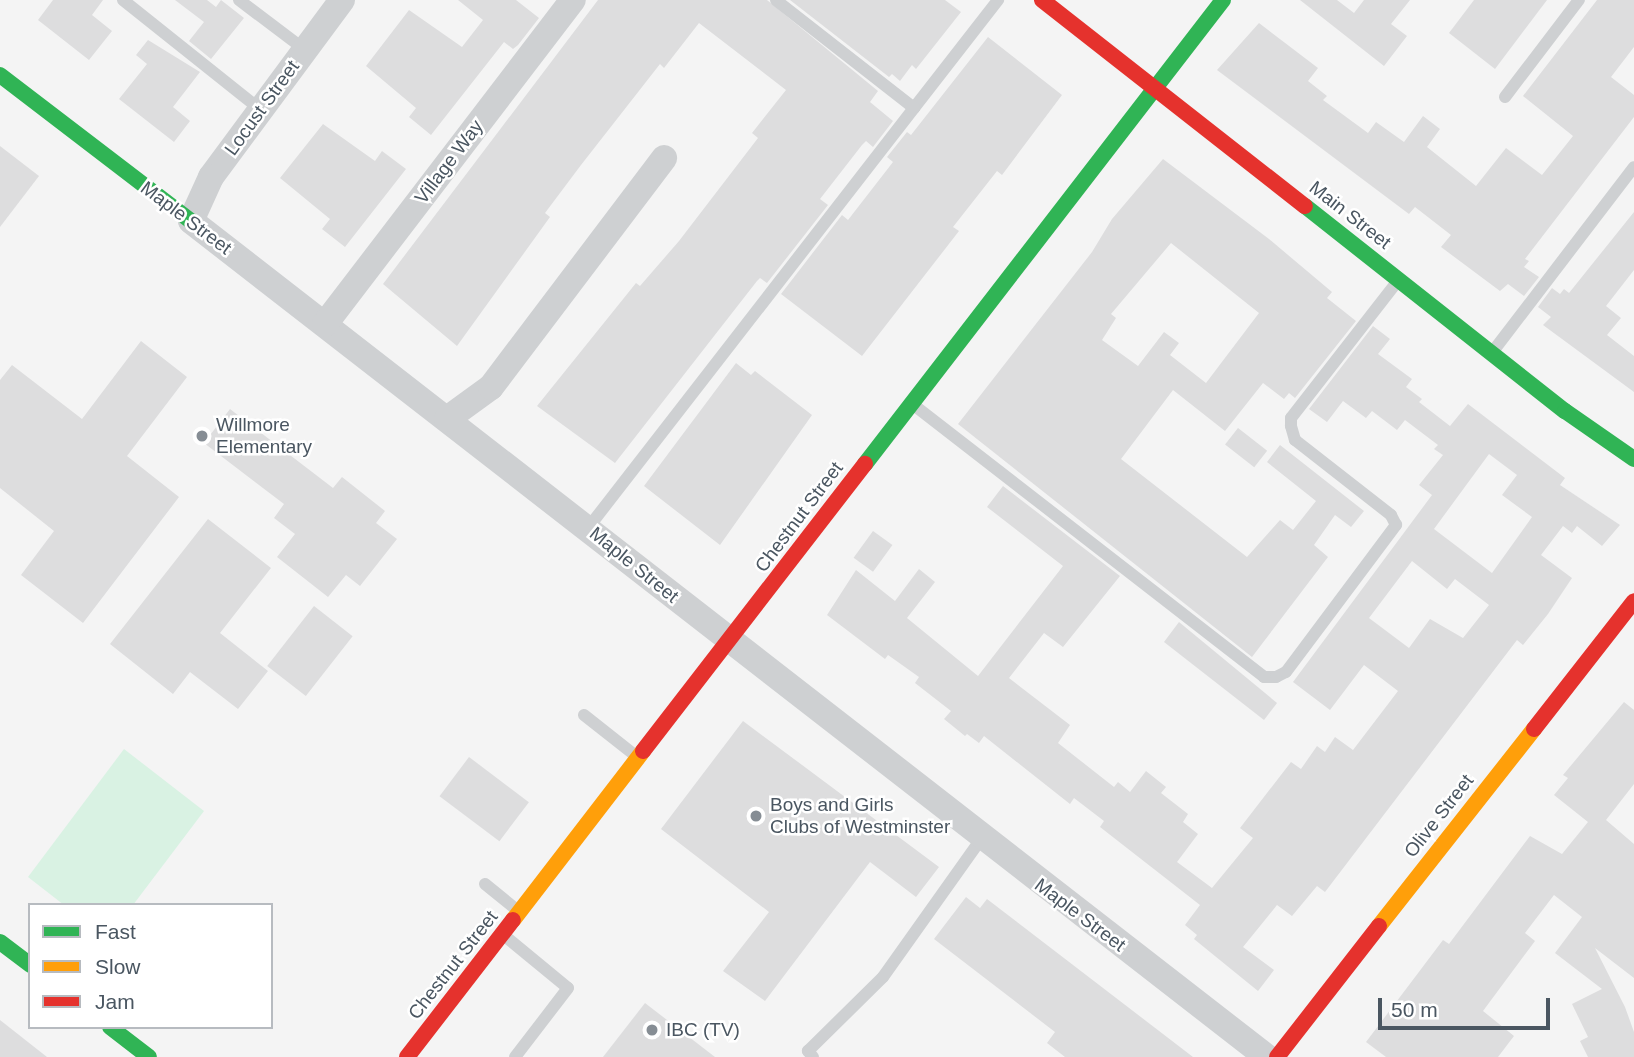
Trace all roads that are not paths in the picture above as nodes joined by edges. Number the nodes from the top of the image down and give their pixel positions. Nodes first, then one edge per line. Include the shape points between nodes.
1 (123, 0) edge
2 (239, 0) edge
3 (342, 0) edge
4 (573, 0) edge
5 (776, 0) edge
6 (998, 0) edge
7 (1042, 0) edge
8 (1223, 0) edge
9 (1579, 0) edge
10 (305, 50) junction
11 (0, 75) edge
12 (1154, 86) junction
13 (1505, 97) dead end
14 (915, 108) junction
15 (261, 110) junction
16 (664, 158) dead end
17 (1634, 167) edge
18 (191, 221) junction
19 (1398, 280) junction
20 (325, 324) junction
21 (1491, 353) junction
22 (912, 403) junction
23 (447, 419) junction
24 (1634, 459) edge
25 (588, 528) junction
26 (1634, 601) edge
27 (730, 642) junction
28 (584, 715) dead end
29 (639, 759) junction
30 (981, 839) junction
31 (485, 884) dead end
32 (520, 912) junction
33 (503, 934) junction
34 (0, 942) edge
35 (28, 963) edge
36 (111, 1029) edge
37 (149, 1057) edge
38 (407, 1057) edge
39 (515, 1057) edge
40 (813, 1057) edge
41 (1267, 1057) edge
42 (1277, 1057) edge

1 - 15 lane
2 - 10 lane
3 - 10 street, Locust Street
4 - 20 street, Village Way
5 - 14 lane
6 - 14 lane
7 - 12 street, Main Street
8 - 12 street, Chestnut Street
9 - 13 lane
10 - 15 street, Locust Street
11 - 18 street, Maple Street
12 - 19 street, Main Street
12 - 22 street, Chestnut Street
14 - 25 lane
15 - 18 street, Locust Street via 211,177
16 - 23 street via 491,387
17 - 21 lane
18 - 20 street, Maple Street
19 - 21 street, Main Street
19 - 22 lane via 1291,418 1290,426 1295,440 1391,515 1395,525 1286,672 1276,677 1264,677
20 - 23 street, Maple Street
21 - 24 street, Main Street
22 - 27 street, Chestnut Street
23 - 25 street, Maple Street
25 - 27 street, Maple Street
26 - 42 street, Olive Street
27 - 29 street, Chestnut Street
27 - 30 street, Maple Street
28 - 29 lane
29 - 32 street, Chestnut Street
30 - 40 lane via 883,977 808,1051
30 - 41 street, Maple Street
31 - 32 lane
32 - 33 street, Chestnut Street
33 - 38 street, Chestnut Street
33 - 39 lane via 568,988
34 - 35 street
36 - 37 street via 120,1043

